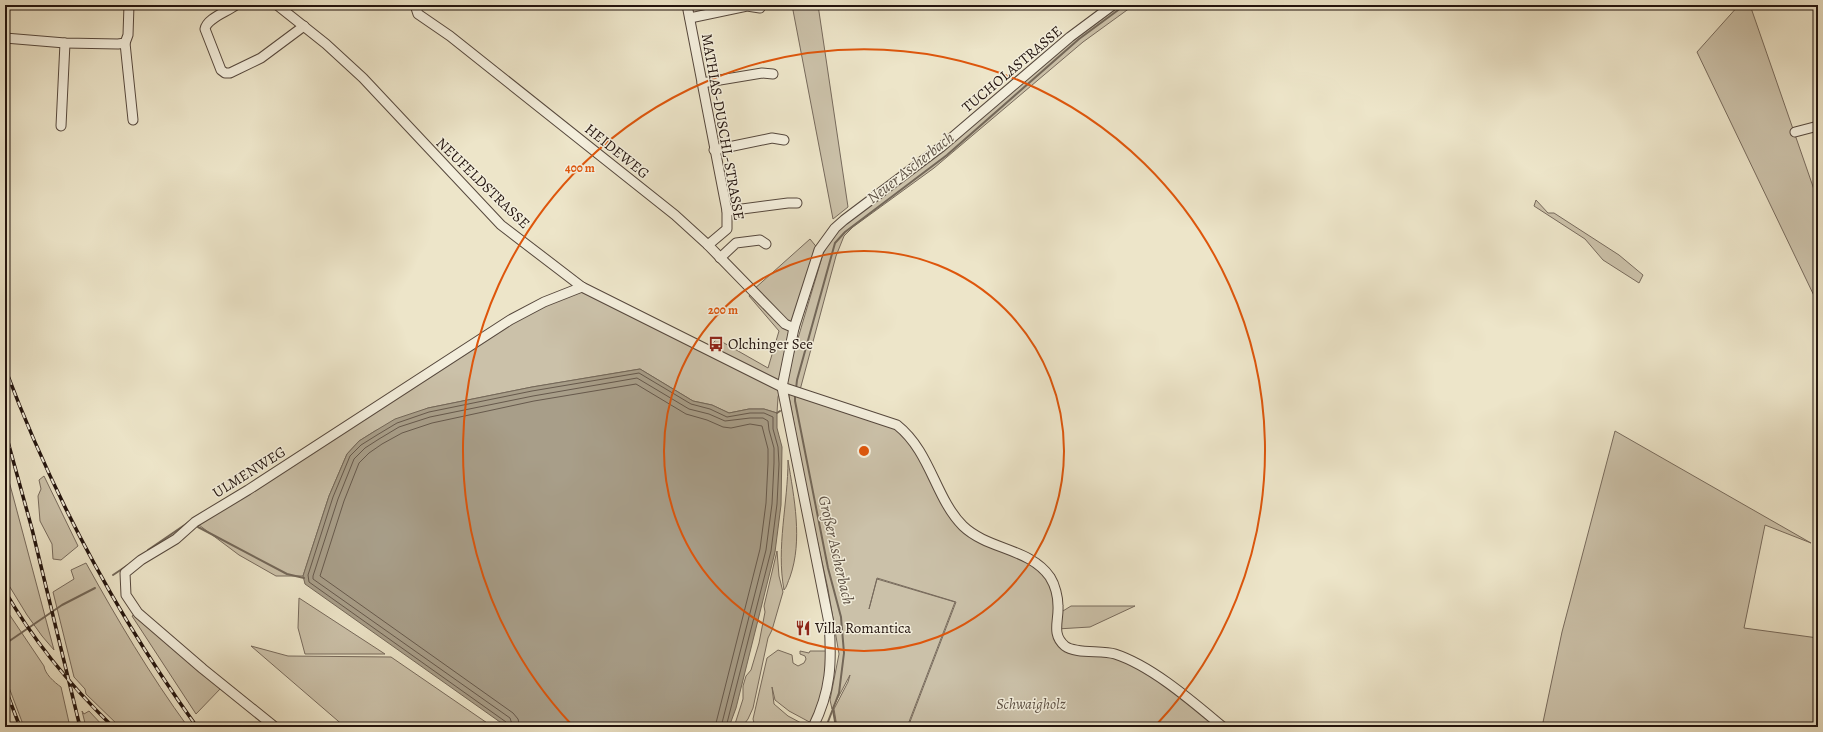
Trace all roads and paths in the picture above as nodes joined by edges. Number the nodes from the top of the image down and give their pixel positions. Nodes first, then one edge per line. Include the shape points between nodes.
1 (129, 5) edge
2 (236, 5) edge
3 (277, 5) edge
4 (415, 5) edge
5 (687, 5) edge
6 (1113, 5) edge
7 (760, 8) dead end
8 (690, 18) junction
9 (304, 26) junction
10 (5, 38) edge
11 (65, 43) junction
12 (125, 43) junction
13 (774, 74) dead end
14 (702, 83) junction
15 (133, 120) dead end
16 (61, 126) dead end
17 (1818, 126) edge
18 (1795, 132) dead end
19 (784, 140) dead end
20 (714, 150) junction
21 (797, 203) dead end
22 (727, 211) junction
23 (766, 244) dead end
24 (708, 245) junction
25 (720, 258) junction
26 (582, 287) junction
27 (794, 328) junction
28 (782, 387) junction
29 (276, 727) edge
30 (814, 727) edge
31 (1223, 727) edge

1 - 12 street via 128,35
2 - 9 street via 210,21 205,29 221,70 225,73 261,58
3 - 9 street, NEUFELDSTRASSE
4 - 24 street, HEIDEWEG via 418,14 450,36 675,215
5 - 8 street, MATHIAS-DUSCHL-STRASSE
6 - 27 street, TUCHOLASTRASSE via 1070,37 941,147 850,214 835,228 819,250
7 - 8 street via 747,6
8 - 14 street, MATHIAS-DUSCHL-STRASSE
9 - 26 street, NEUFELDSTRASSE via 363,78 501,225
10 - 11 street
11 - 12 street
11 - 16 street
12 - 15 street
13 - 14 street via 762,72
14 - 20 street, MATHIAS-DUSCHL-STRASSE
17 - 18 street
19 - 20 street via 772,138
20 - 22 street, MATHIAS-DUSCHL-STRASSE
21 - 22 street
22 - 24 street, MATHIAS-DUSCHL-STRASSE via 727,229
23 - 25 street via 760,240 736,244
24 - 25 street, HEIDEWEG
25 - 27 street, HEIDEWEG via 785,324
26 - 28 street, NEUFELDSTRASSE
26 - 29 street, ULMENWEG via 544,302 510,320 195,522 176,539 125,573 126,594 138,613
27 - 28 street, TUCHOLASTRASSE
28 - 30 street via 832,654 828,688
28 - 31 street, NEUFELDSTRASSE via 897,425 916,444 962,524 988,543 1025,556 1040,565 1051,578 1058,606 1057,634 1066,647 1115,654 1133,662 1177,689

